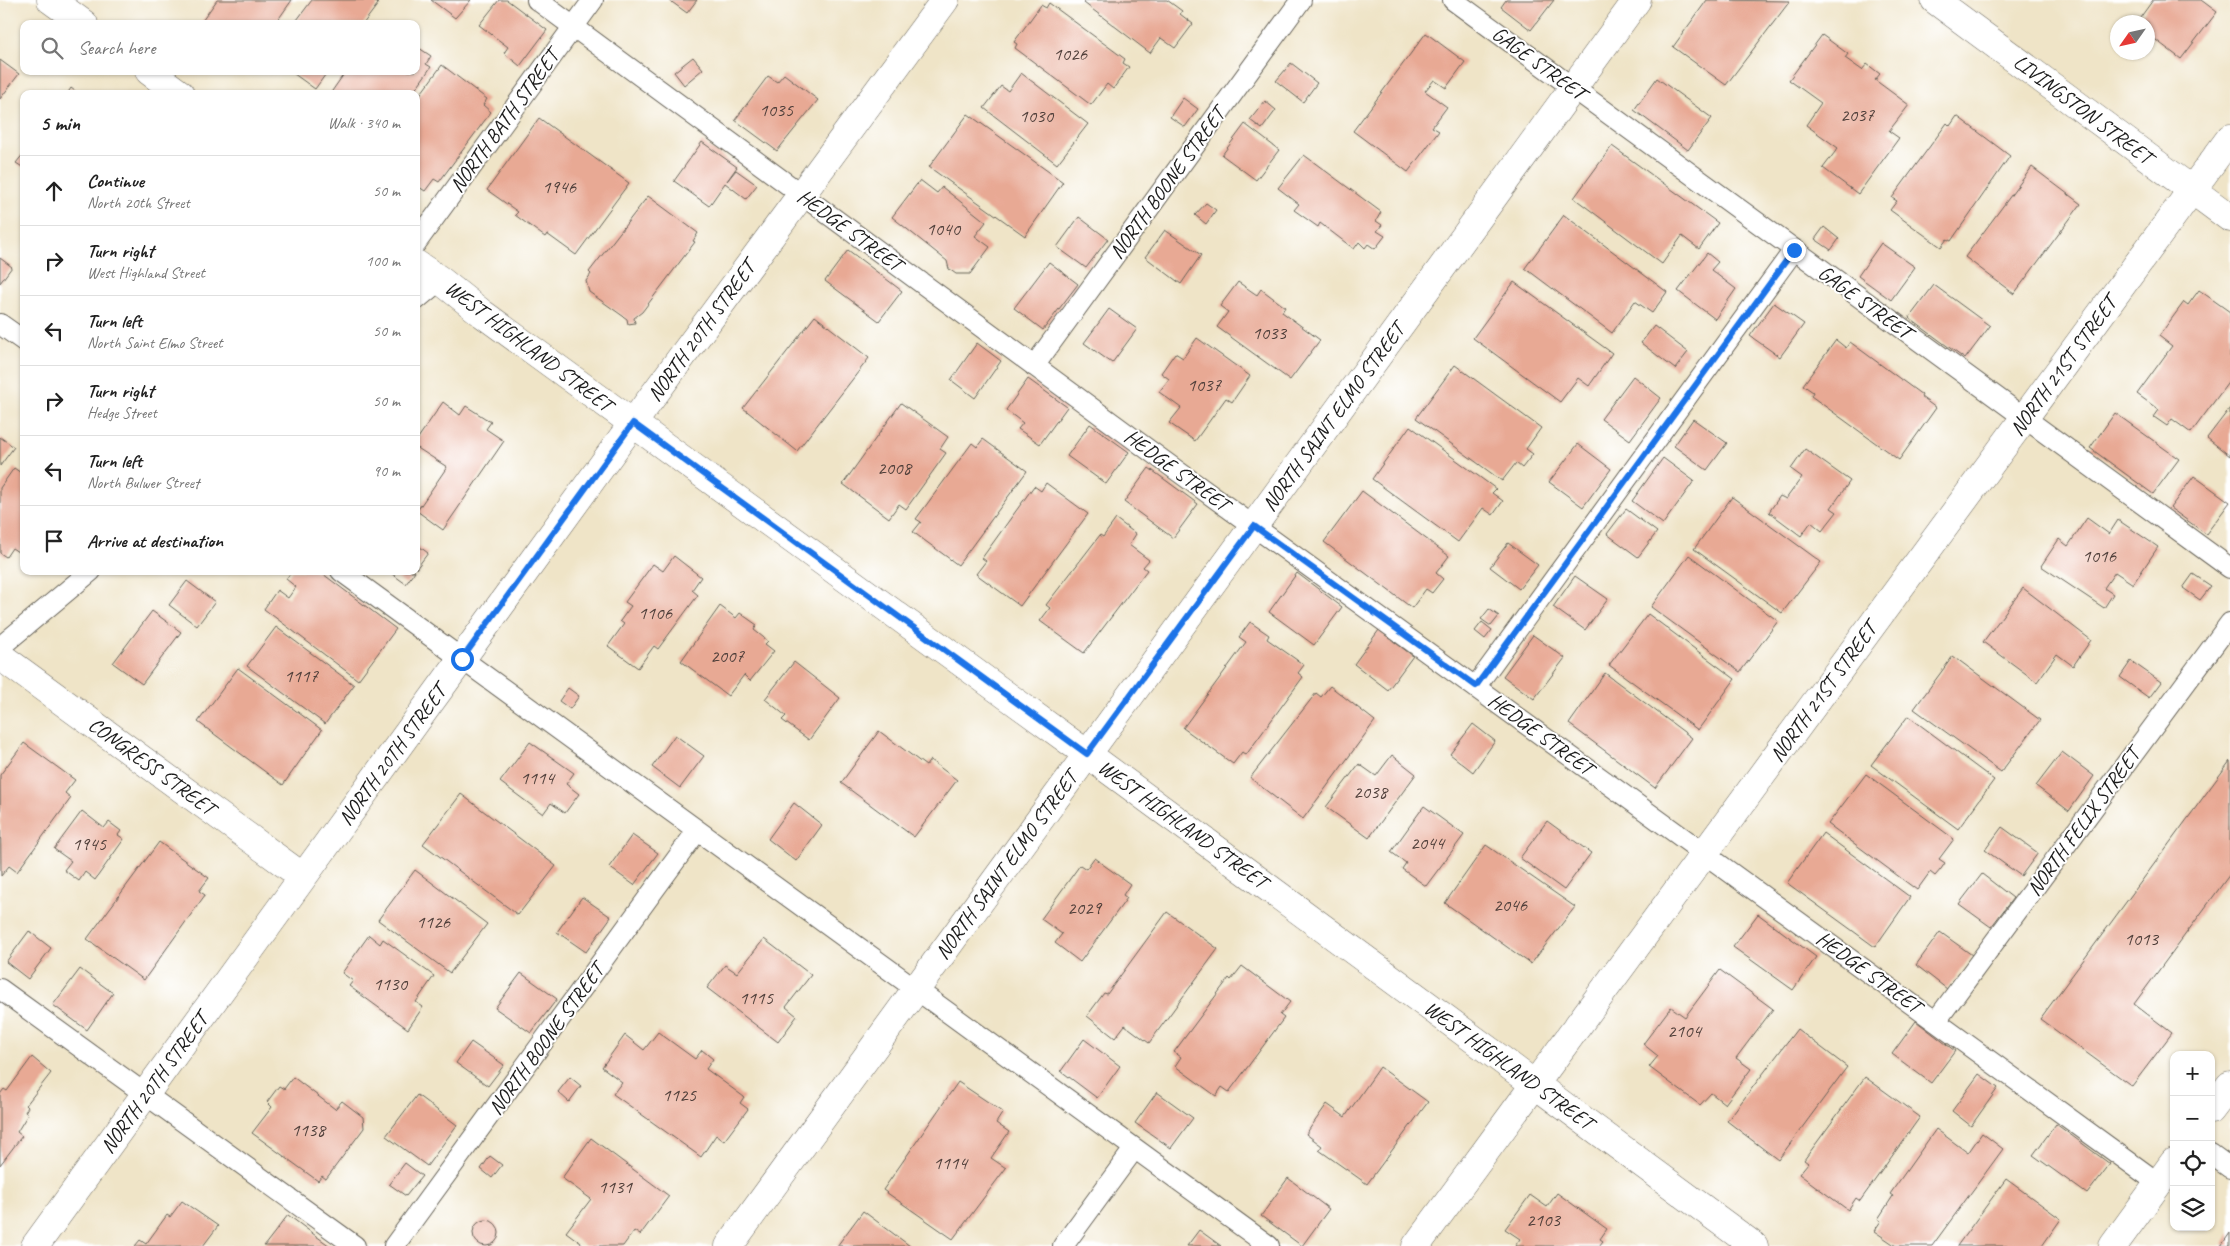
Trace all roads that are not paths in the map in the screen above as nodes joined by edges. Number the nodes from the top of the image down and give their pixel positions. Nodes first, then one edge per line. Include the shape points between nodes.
1 (51, 0) edge
2 (537, 0) edge
3 (592, 0) edge
4 (945, 0) edge
5 (1301, 0) edge
6 (1453, 0) edge
7 (1637, 0) edge
8 (1935, 0) edge
9 (78, 20) edge
10 (573, 27) junction
11 (154, 75) edge
12 (1573, 88) junction
13 (175, 90) edge
14 (2230, 138) edge
15 (2192, 190) junction
16 (802, 194) junction
17 (2230, 218) edge
18 (420, 237) edge
19 (1794, 250) junction
20 (420, 267) edge
21 (440, 280) junction
22 (420, 297) edge
23 (0, 324) edge
24 (20, 338) edge
25 (1034, 366) junction
26 (2024, 419) junction
27 (633, 423) junction
28 (1254, 526) junction
29 (2230, 568) edge
30 (85, 575) edge
31 (346, 575) edge
32 (2230, 623) edge
33 (0, 647) edge
34 (0, 656) edge
35 (462, 659) junction
36 (1476, 686) junction
37 (1087, 754) junction
38 (697, 832) junction
39 (1705, 853) junction
40 (303, 877) junction
41 (0, 989) edge
42 (915, 990) junction
43 (1936, 1021) junction
44 (1534, 1084) junction
45 (2230, 1085) edge
46 (145, 1095) junction
47 (2215, 1105) edge
48 (1134, 1149) junction
49 (2215, 1157) edge
50 (2230, 1168) edge
51 (2166, 1172) edge
52 (35, 1246) edge
53 (355, 1246) edge
54 (394, 1246) edge
55 (729, 1246) edge
56 (1063, 1246) edge
57 (1269, 1246) edge
58 (1416, 1246) edge
59 (1754, 1246) edge
60 (2113, 1246) edge

1 - 9 street
2 - 10 lane, HEDGE STREET
3 - 10 lane, NORTH BATH STREET
4 - 16 street, NORTH 20TH STREET
5 - 25 lane, NORTH BOONE STREET
6 - 12 lane, GAGE STREET
7 - 12 street, NORTH SAINT ELMO STREET
8 - 15 street, LIVINGSTON STREET
10 - 16 lane, HEDGE STREET
10 - 18 lane, NORTH BATH STREET
11 - 13 street
12 - 19 lane, GAGE STREET
12 - 28 street, NORTH SAINT ELMO STREET
14 - 15 street, NORTH 21ST STREET
15 - 17 street, LIVINGSTON STREET
15 - 26 street, NORTH 21ST STREET
16 - 25 lane, HEDGE STREET
16 - 27 street, NORTH 20TH STREET
19 - 26 lane, GAGE STREET
19 - 36 lane
20 - 21 street, WEST HIGHLAND STREET
21 - 22 lane
21 - 27 street, WEST HIGHLAND STREET
23 - 24 lane
25 - 28 lane, HEDGE STREET
26 - 29 lane, GAGE STREET
26 - 39 street, NORTH 21ST STREET
27 - 35 street, NORTH 20TH STREET
27 - 37 street, WEST HIGHLAND STREET
28 - 36 lane, HEDGE STREET
28 - 37 street, NORTH SAINT ELMO STREET
30 - 33 lane
31 - 35 lane
32 - 43 lane, NORTH FELIX STREET
34 - 40 street, CONGRESS STREET
35 - 38 lane
35 - 40 street, NORTH 20TH STREET
36 - 39 lane, HEDGE STREET
37 - 42 street, NORTH SAINT ELMO STREET
37 - 44 street, WEST HIGHLAND STREET
38 - 42 lane
38 - 54 lane, NORTH BOONE STREET
39 - 43 lane, HEDGE STREET
39 - 44 street, NORTH 21ST STREET
40 - 46 street, NORTH 20TH STREET
41 - 46 lane
42 - 48 lane
42 - 55 street, NORTH SAINT ELMO STREET
43 - 51 lane, HEDGE STREET
44 - 58 street, NORTH 21ST STREET
44 - 59 street, WEST HIGHLAND STREET
45 - 47 street
46 - 52 street, NORTH 20TH STREET
46 - 53 lane
48 - 56 lane
48 - 57 lane
49 - 50 lane
51 - 60 street

